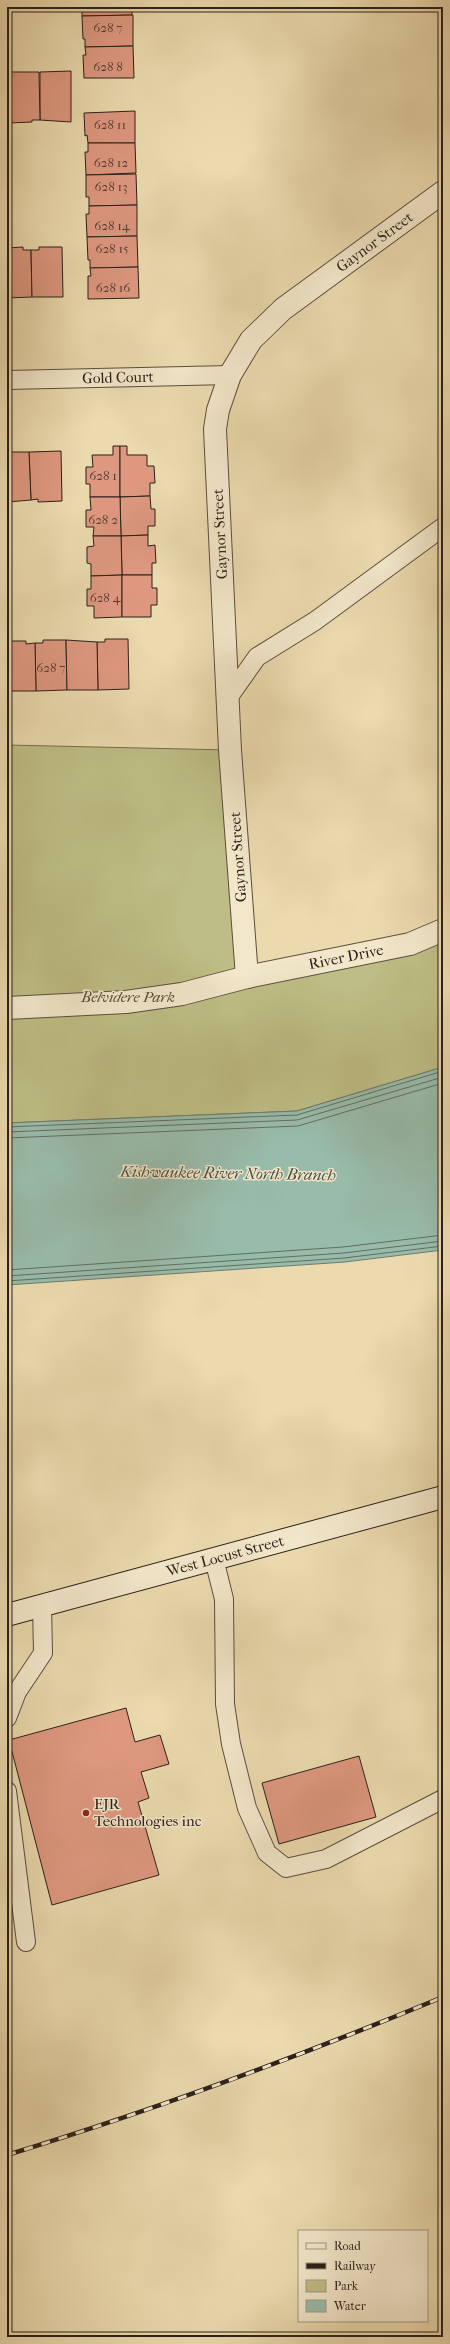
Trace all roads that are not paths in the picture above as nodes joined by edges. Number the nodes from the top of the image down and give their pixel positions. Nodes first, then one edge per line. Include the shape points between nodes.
1 (443, 192) edge
2 (230, 375) junction
3 (7, 380) edge
4 (443, 527) edge
5 (228, 698) junction
6 (443, 930) edge
7 (247, 978) junction
8 (7, 1008) edge
9 (443, 1497) edge
10 (214, 1559) junction
11 (42, 1606) junction
12 (7, 1615) edge
13 (7, 1718) edge
14 (7, 1791) edge
15 (443, 1799) edge
16 (26, 1942) dead end

1 - 2 street, Gaynor Street via 283,309 251,340
2 - 3 lane, Gold Court
2 - 5 street, Gaynor Street via 218,410 215,429
4 - 5 lane via 315,621 257,657
5 - 7 street, Gaynor Street
6 - 7 street, River Drive via 410,944
7 - 8 street, River Drive via 182,994 133,1001
9 - 10 street, West Locust Street
10 - 11 street, West Locust Street
10 - 15 lane via 224,1599 225,1704 231,1744 247,1808 267,1853 286,1868 326,1859
11 - 12 street, West Locust Street
11 - 13 lane via 43,1653 17,1692
14 - 16 lane

